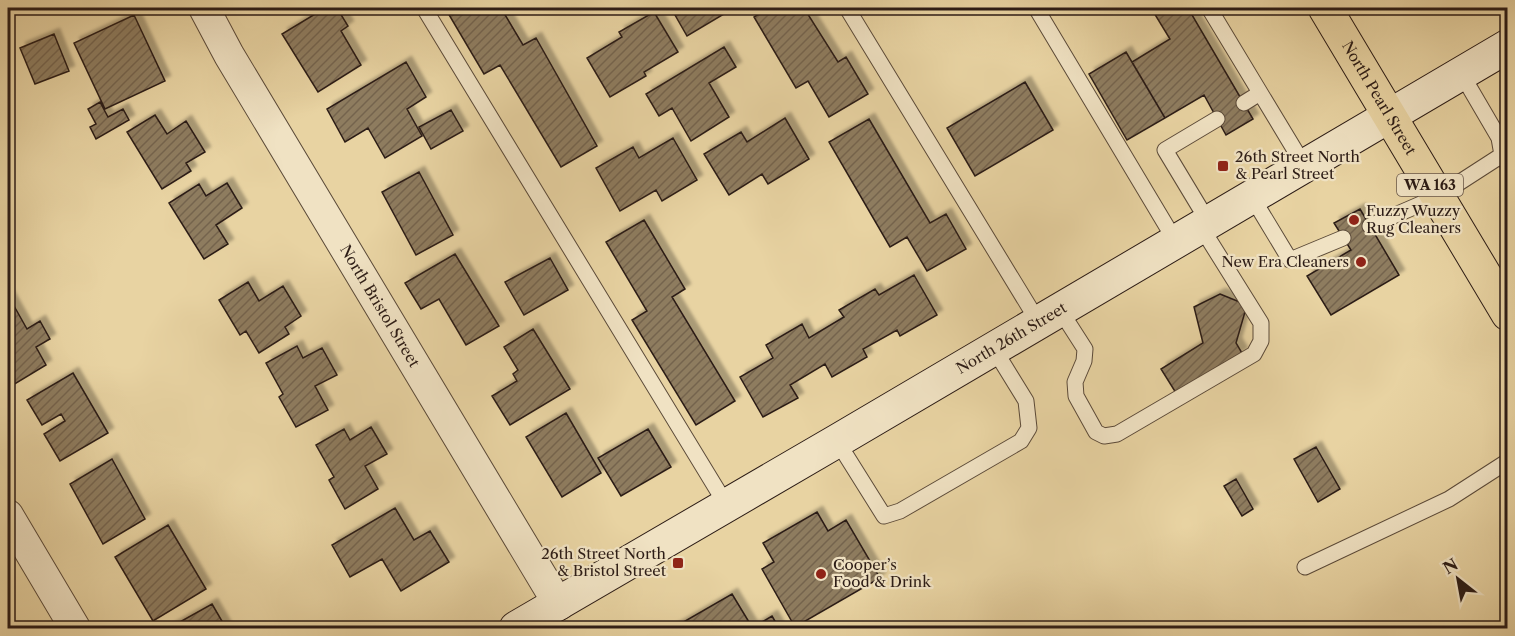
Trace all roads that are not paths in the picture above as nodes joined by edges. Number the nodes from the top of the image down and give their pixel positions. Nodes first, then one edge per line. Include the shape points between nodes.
1 (204, 8) edge
2 (424, 8) edge
3 (847, 8) edge
4 (1036, 8) edge
5 (1209, 8) edge
6 (1325, 8) edge
7 (1508, 46) edge
8 (1461, 73) junction
9 (1260, 93) junction
10 (1244, 103) dead end
11 (1389, 117) junction
12 (1217, 119) dead end
13 (1503, 135) edge
14 (1505, 160) edge
15 (1305, 167) junction
16 (1252, 197) junction
17 (1437, 197) junction
18 (1370, 226) dead end
19 (1196, 231) junction
20 (1343, 238) dead end
21 (1505, 303) edge
22 (1049, 316) junction
23 (994, 349) junction
24 (837, 441) junction
25 (1508, 461) edge
26 (727, 506) junction
27 (8, 515) edge
28 (1305, 567) dead end
29 (559, 605) junction
30 (75, 628) edge
31 (516, 628) edge

1 - 29 street, North Bristol Street
2 - 26 lane
3 - 22 lane
4 - 19 lane
5 - 9 lane
6 - 11 main road, North Pearl Street / WA 163
7 - 8 street, North 26th Street
8 - 11 street, North 26th Street
8 - 13 lane
9 - 10 lane
9 - 15 lane
11 - 15 street, North 26th Street
11 - 17 main road, North Pearl Street / WA 163
12 - 19 lane via 1165,150
13 - 14 lane
14 - 17 lane
15 - 16 street, North 26th Street
16 - 19 street, North 26th Street
16 - 20 lane via 1290,260
17 - 18 lane
17 - 21 main road, North Pearl Street / WA 163
19 - 22 street, North 26th Street
19 - 22 lane via 1261,323 1261,341 1254,354 1117,434 1104,436 1096,432 1076,396 1075,382 1085,349
22 - 23 street, North 26th Street
23 - 24 street, North 26th Street
23 - 24 lane via 1026,401 1029,428 1021,441 900,511 884,516
24 - 26 street, North 26th Street
25 - 28 lane via 1449,498
26 - 29 street, North 26th Street
27 - 30 street
29 - 31 street, North 26th Street

